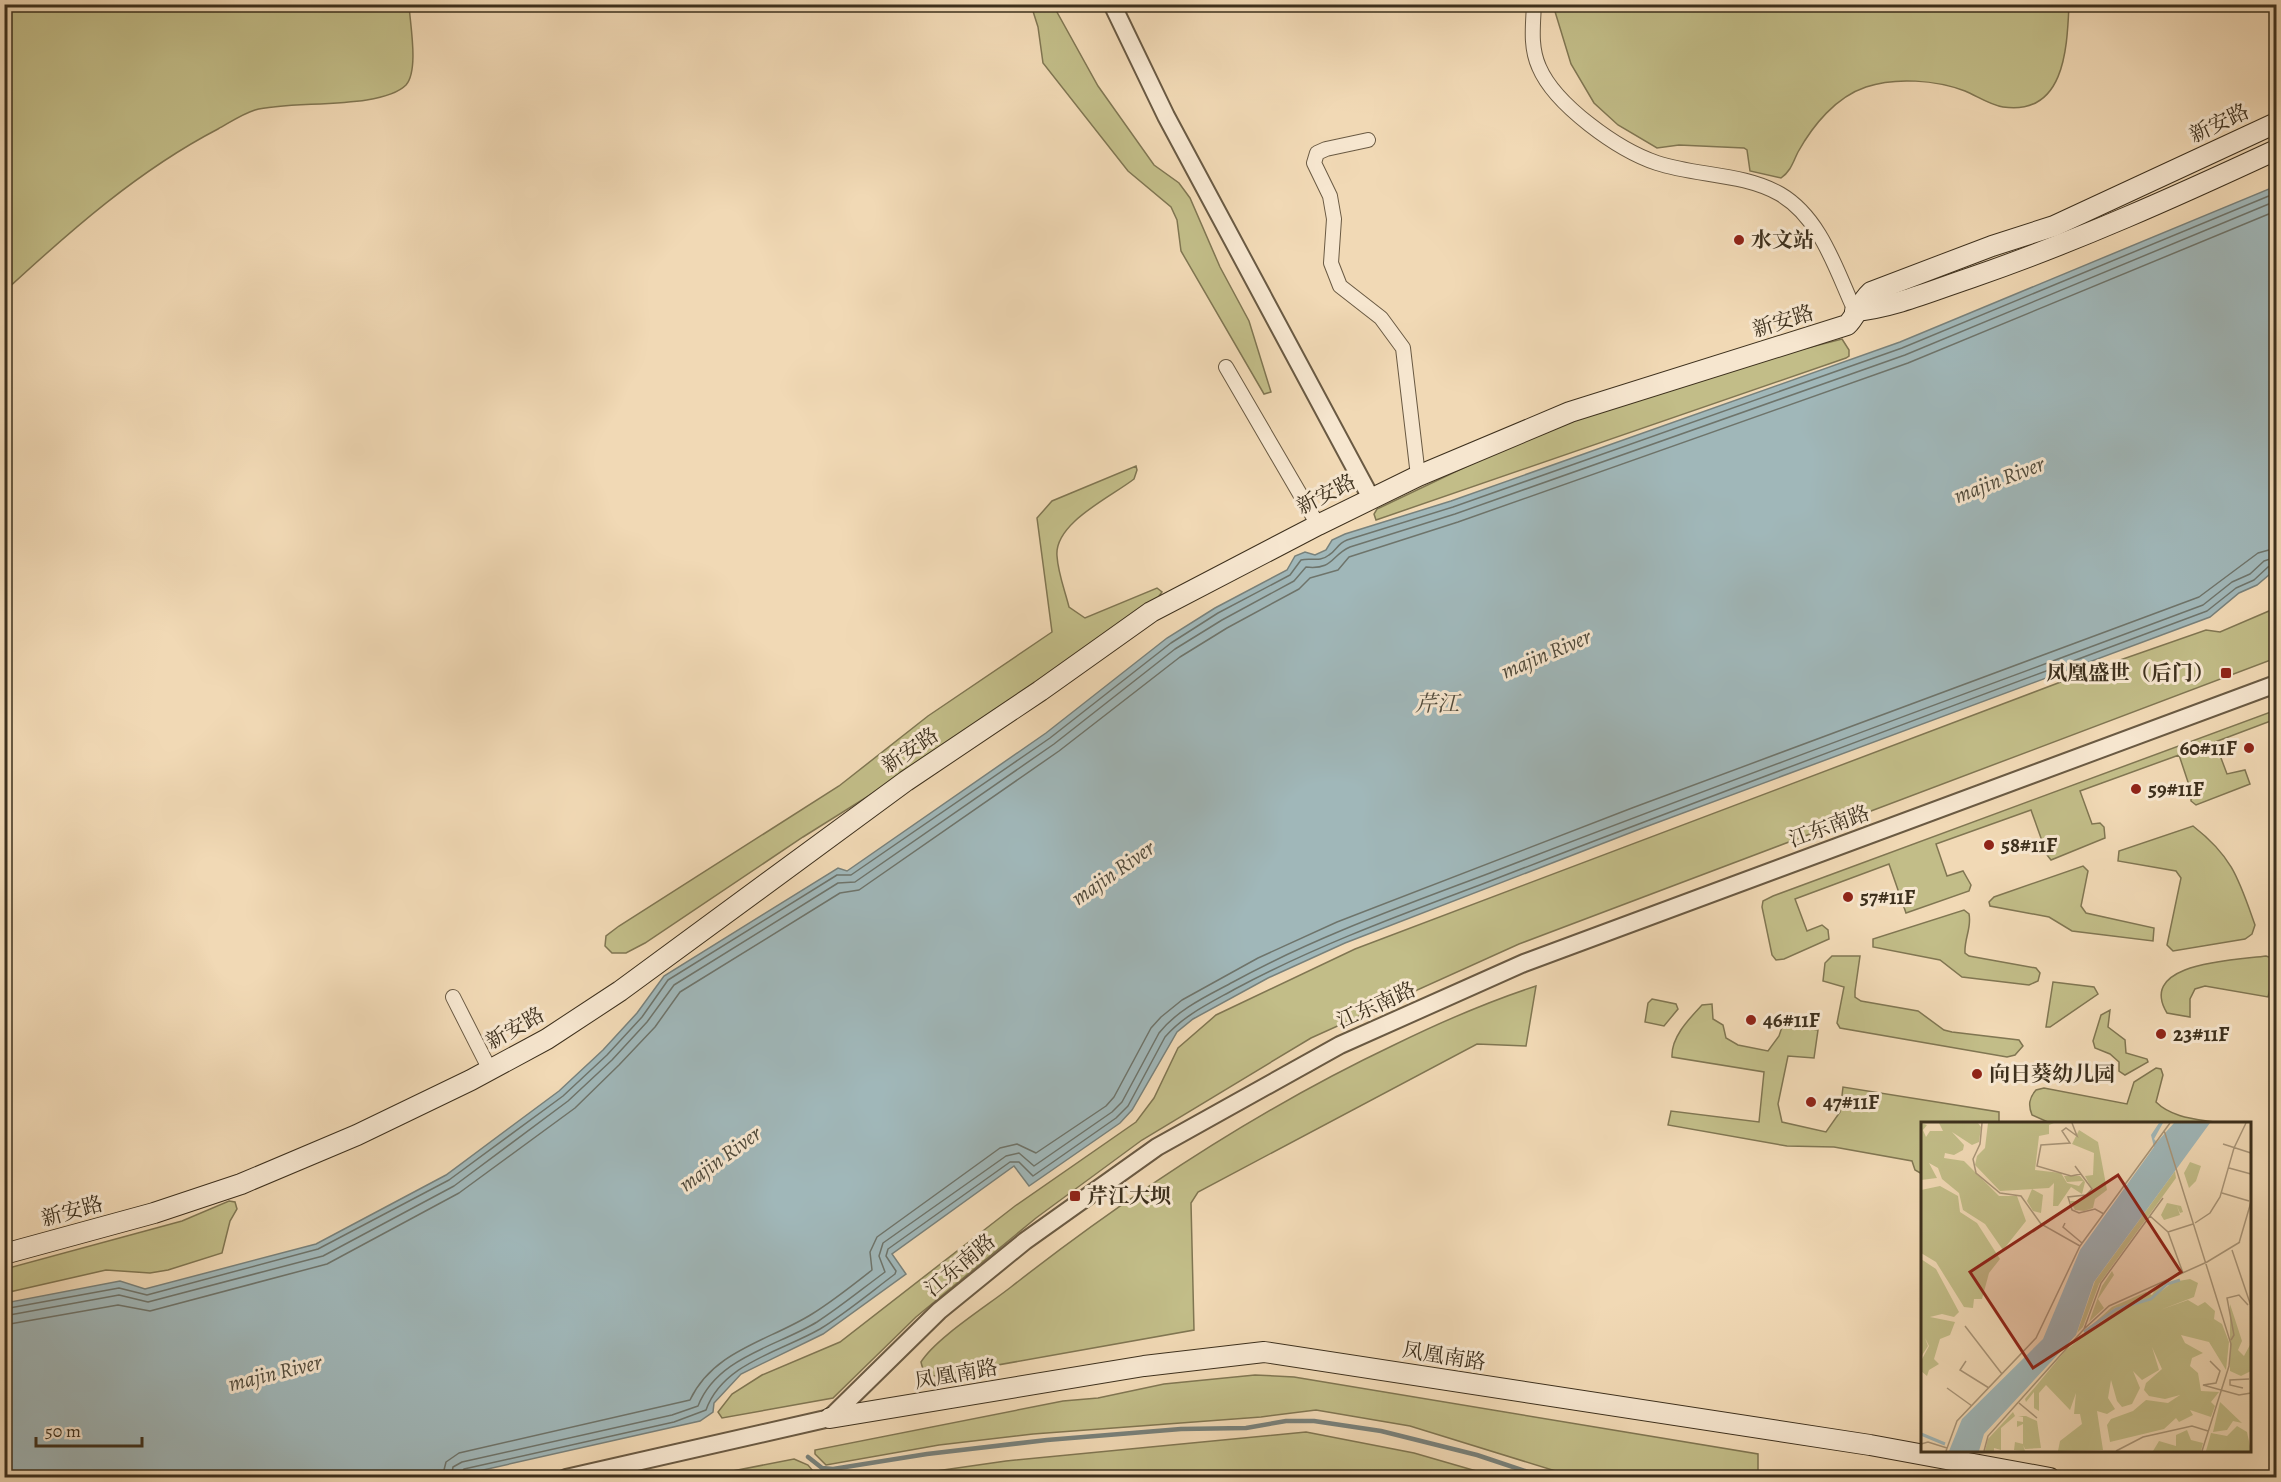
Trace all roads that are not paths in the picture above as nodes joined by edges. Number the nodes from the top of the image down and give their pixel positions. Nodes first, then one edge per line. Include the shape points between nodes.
1 (1112, 4) edge
2 (1534, 4) edge
3 (2277, 123) edge
4 (1368, 140) dead end
5 (2277, 150) edge
6 (1855, 311) junction
7 (1226, 368) dead end
8 (1418, 476) junction
9 (1371, 498) junction
10 (1318, 525) junction
11 (2277, 684) edge
12 (453, 997) dead end
13 (490, 1070) junction
14 (4, 1254) edge
15 (830, 1418) junction
16 (566, 1478) edge
17 (2050, 1478) edge

1 - 9 street via 1166,116
2 - 6 street via 1532,43 1539,67 1550,86 1568,104 1595,129 1656,162 1780,194 1819,233
3 - 6 main road, 新安路 via 2054,226 1871,292
4 - 8 street via 1326,149 1317,153 1314,163 1330,196 1334,219 1331,263 1340,286 1381,318 1403,348
5 - 6 main road via 2041,253 1918,296
6 - 8 main road, 新安路 via 1847,325 1570,412
7 - 10 street
8 - 9 main road, 新安路
9 - 10 main road, 新安路
10 - 13 main road, 新安路 via 1151,612 906,781 620,991 547,1039
11 - 15 street, 江东南路 via 1524,963 1340,1046 1157,1147 1025,1241 939,1311
12 - 13 street
13 - 14 main road, 新安路 via 357,1135 241,1184 154,1213
15 - 16 street
15 - 17 main road, 凤凰南路 via 1144,1366 1264,1352 1870,1445

